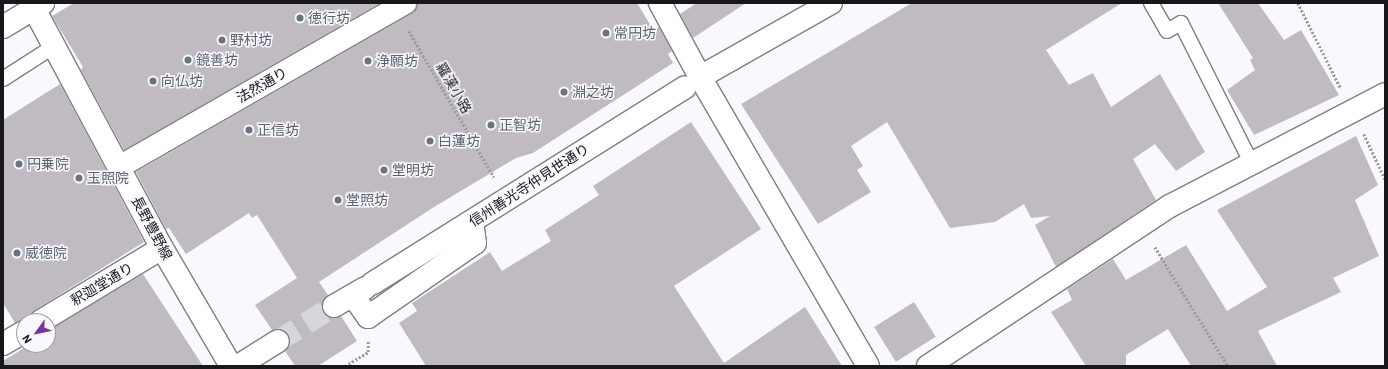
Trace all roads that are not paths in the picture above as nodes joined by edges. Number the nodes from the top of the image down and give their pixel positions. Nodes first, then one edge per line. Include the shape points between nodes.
1 (660, 3) edge
2 (831, 3) edge
3 (1151, 3) edge
4 (36, 5) edge
5 (401, 6) edge
6 (3, 27) edge
7 (56, 45) junction
8 (3, 79) edge
9 (693, 82) junction
10 (1385, 94) edge
11 (1252, 164) junction
12 (119, 167) junction
13 (472, 222) junction
14 (162, 248) junction
15 (54, 313) edge
16 (16, 337) edge
17 (278, 341) tunnel mouth
18 (3, 344) edge
19 (231, 366) edge
20 (238, 366) edge
21 (868, 366) edge
22 (928, 366) edge

1 - 9 street
2 - 9 street, 信州善光寺仲見世通り
3 - 11 lane via 1167,31 1181,24
4 - 6 street
4 - 7 street, 長野豊野線
5 - 12 street, 法然通り
7 - 8 lane
7 - 12 street, 長野豊野線
9 - 13 street, 信州善光寺仲見世通り
9 - 21 street
10 - 11 street
11 - 22 street via 1141,225
12 - 14 street, 長野豊野線
13 - 13 street, 信州善光寺仲見世通り via 475,244 368,317 356,293
14 - 15 street, 釈迦堂通り
14 - 19 street, 長野豊野線
16 - 18 street
17 - 20 street

